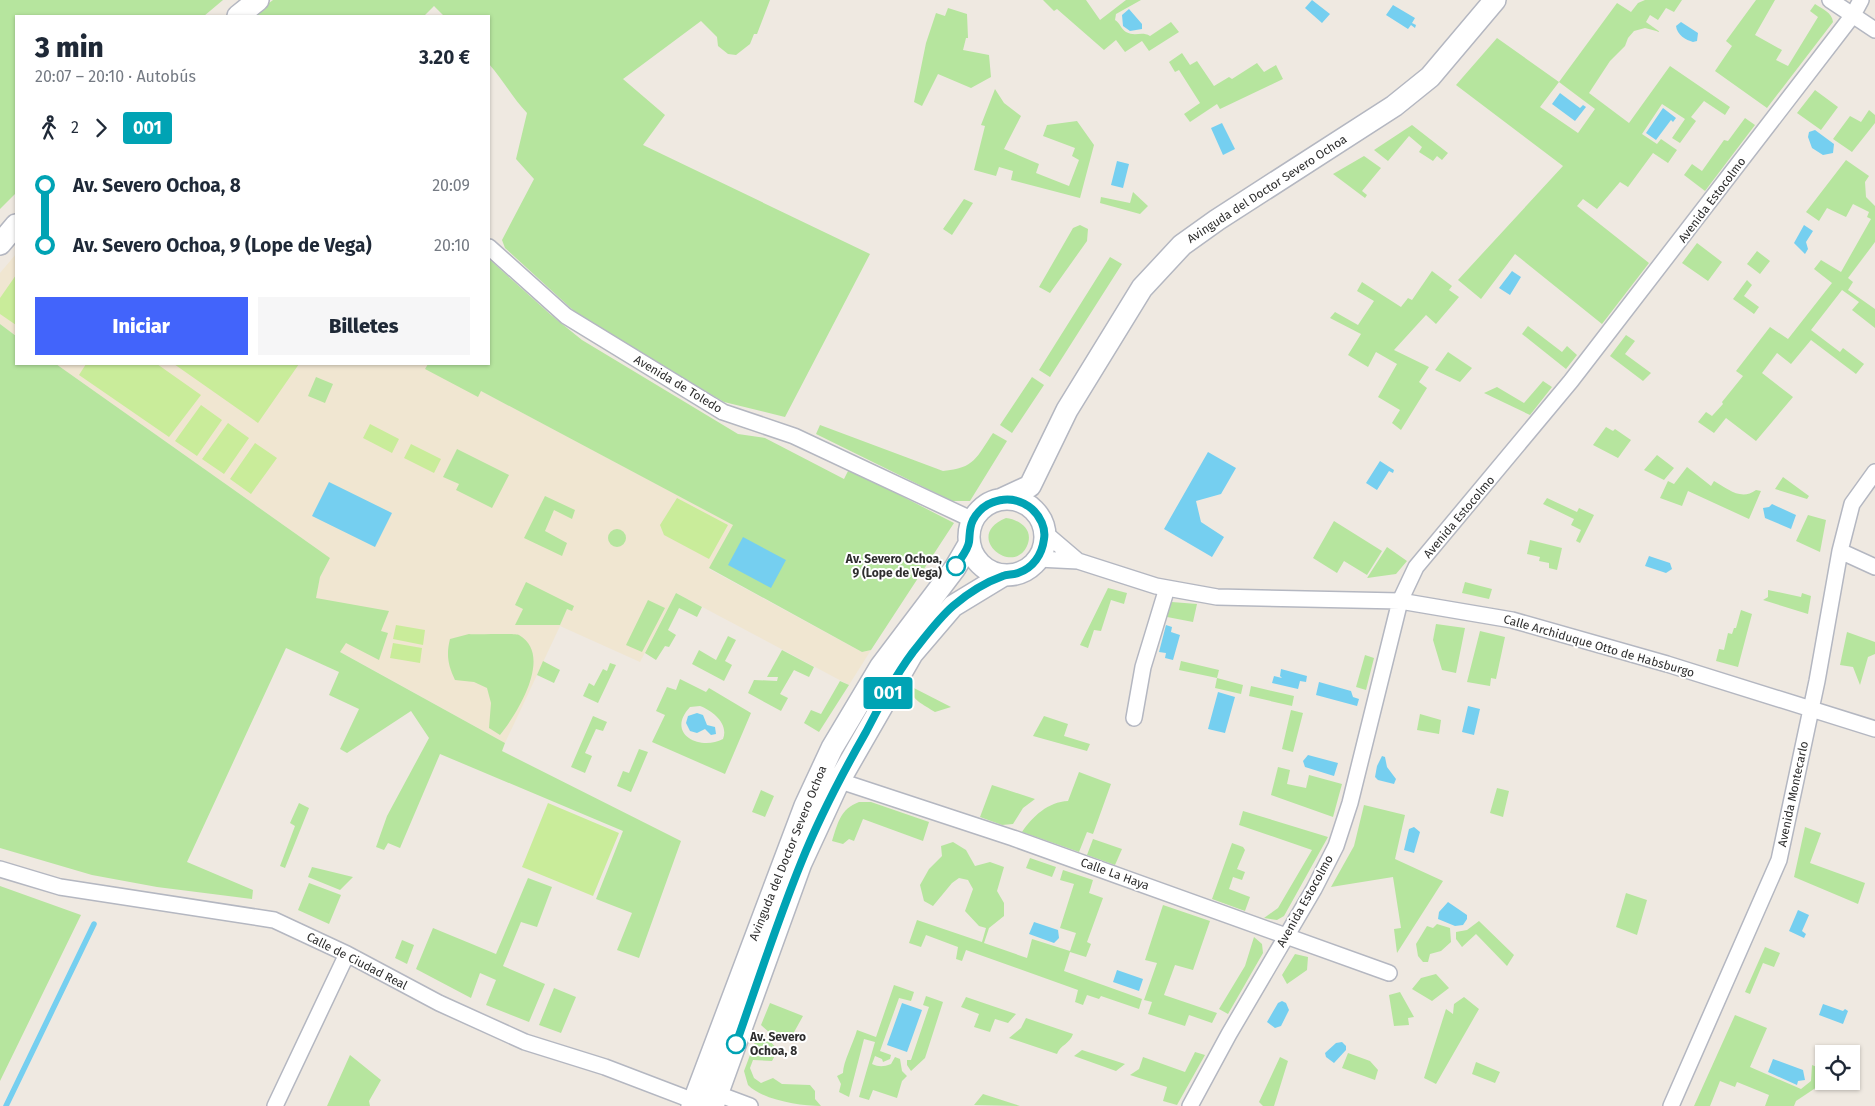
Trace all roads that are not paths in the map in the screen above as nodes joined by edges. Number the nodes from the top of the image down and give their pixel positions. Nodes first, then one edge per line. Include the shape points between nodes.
1 (258, 0) edge
2 (1494, 0) edge
3 (1830, 0) edge
4 (1861, 0) edge
5 (239, 15) edge
6 (1853, 15) junction
7 (1875, 30) edge
8 (15, 226) edge
9 (0, 244) edge
10 (490, 248) edge
11 (1875, 472) edge
12 (1030, 486) junction
13 (1002, 499) junction
14 (1036, 512) junction
15 (973, 520) junction
16 (1044, 532) junction
17 (969, 544) junction
18 (1840, 550) junction
19 (1038, 559) junction
20 (1078, 561) junction
21 (1875, 567) edge
22 (1004, 575) junction
23 (1167, 588) junction
24 (1400, 601) junction
25 (1812, 708) junction
26 (1134, 718) dead end
27 (1875, 729) edge
28 (829, 777) junction
29 (0, 869) edge
30 (1286, 936) junction
31 (346, 954) junction
32 (1389, 973) dead end
33 (703, 1103) edge
34 (275, 1106) edge
35 (750, 1106) edge
36 (1190, 1106) edge
37 (1671, 1106) edge

1 - 5 street
2 - 12 street, Avinguda del Doctor Severo Ochoa via 1426,81 1394,106 1182,245 1142,288 1067,410
3 - 6 street
4 - 6 street, Avenida Estocolmo
6 - 7 street
6 - 24 street, Avenida Estocolmo via 1571,381 1416,568
8 - 9 street
10 - 15 street, Avenida de Toledo via 566,316 722,412 794,436
11 - 18 street, Avenida Montecarlo via 1852,504
12 - 13 street
12 - 14 street
13 - 14 street via 1015,499
13 - 15 street via 990,502
14 - 16 street
15 - 17 street
16 - 19 street
16 - 20 street
17 - 22 street via 981,565
17 - 28 street, Avinguda del Doctor Severo Ochoa via 955,568 881,666 832,748
18 - 21 street
18 - 25 street, Avenida Montecarlo
19 - 20 street
19 - 22 street via 1017,574
20 - 23 street, Calle Archiduque Otto de Habsburgo
22 - 28 street, Avinguda del Doctor Severo Ochoa via 953,606 912,654
23 - 24 street, Calle Archiduque Otto de Habsburgo via 1217,597
23 - 26 street via 1143,667
24 - 25 street, Calle Archiduque Otto de Habsburgo via 1547,629
24 - 30 street, Avenida Estocolmo via 1343,826 1314,889
25 - 27 street, Calle Archiduque Otto de Habsburgo
25 - 37 street, Avenida Montecarlo via 1779,860
28 - 30 street, Calle La Haya via 1013,838
28 - 33 street, Avinguda del Doctor Severo Ochoa via 776,880
29 - 31 street, Calle de Ciudad Real via 60,887 146,902 260,916 289,926
30 - 32 street, Calle La Haya
30 - 36 street, Avenida Estocolmo
31 - 33 street, Calle de Ciudad Real via 525,1042
31 - 34 street
33 - 35 street, Calle de Ciudad Real

